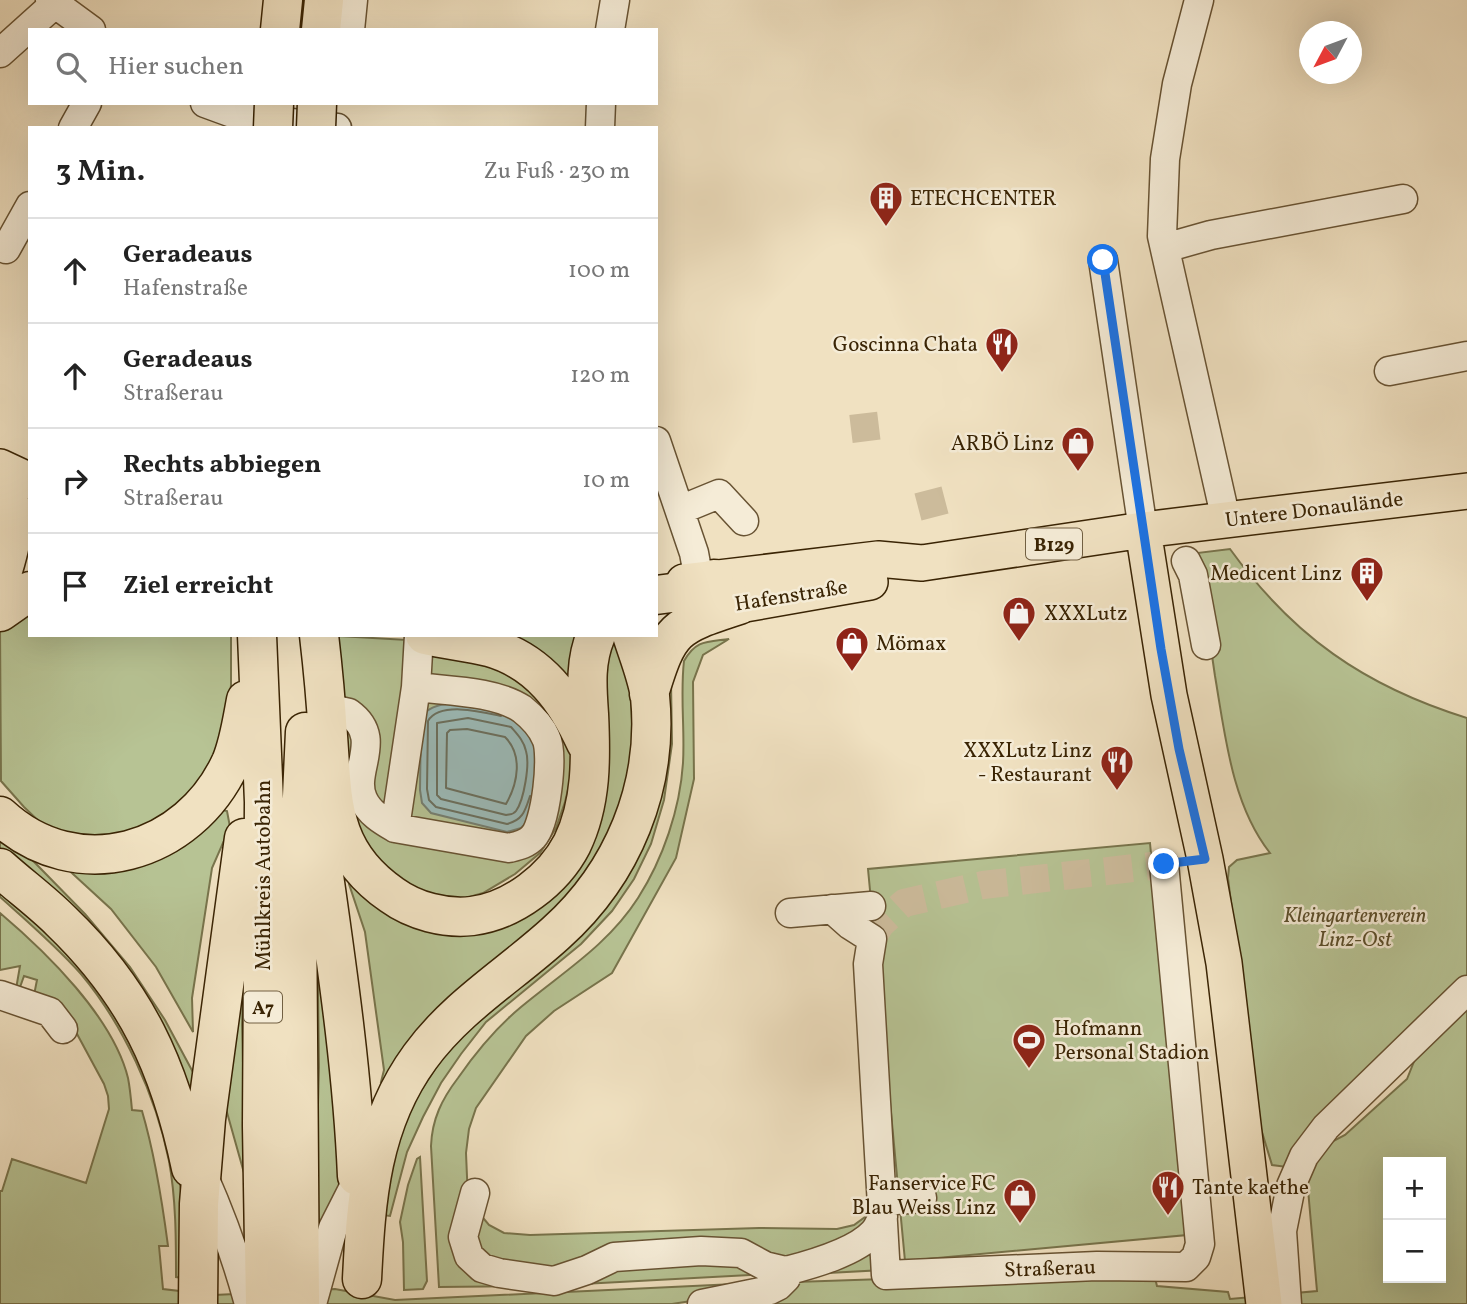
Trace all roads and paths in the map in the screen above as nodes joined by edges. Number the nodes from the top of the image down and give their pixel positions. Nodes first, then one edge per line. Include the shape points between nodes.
1 (283, 0) edge
2 (324, 0) edge
3 (353, 0) edge
4 (615, 0) edge
5 (1199, 0) edge
6 (55, 1) edge
7 (89, 28) edge
8 (280, 28) edge
9 (321, 28) edge
10 (349, 28) edge
11 (610, 28) edge
12 (0, 53) edge
13 (86, 105) edge
14 (210, 105) edge
15 (274, 105) edge
16 (317, 105) edge
17 (342, 105) edge
18 (601, 105) edge
19 (75, 126) edge
20 (273, 126) edge
21 (316, 126) edge
22 (320, 126) edge
23 (338, 126) edge
24 (600, 126) edge
25 (1403, 199) dead end
26 (28, 210) edge
27 (0, 245) edge
28 (1165, 248) junction
29 (1103, 260) dead end
30 (1467, 356) edge
31 (1388, 371) dead end
32 (658, 447) edge
33 (1467, 491) edge
34 (14, 494) edge
35 (680, 510) junction
36 (1226, 520) junction
37 (744, 521) dead end
38 (1152, 529) junction
39 (1186, 561) dead end
40 (0, 580) edge
41 (658, 585) edge
42 (717, 588) junction
43 (28, 592) edge
44 (658, 595) edge
45 (658, 611) edge
46 (0, 612) edge
47 (308, 637) edge
48 (318, 637) edge
49 (419, 637) edge
50 (435, 637) edge
51 (595, 637) edge
52 (633, 637) edge
53 (1206, 645) dead end
54 (256, 654) edge
55 (416, 687) junction
56 (319, 689) junction
57 (649, 694) junction
58 (261, 722) junction
59 (305, 748) junction
60 (588, 748) junction
61 (0, 816) edge
62 (395, 828) junction
63 (1205, 859) junction
64 (0, 868) edge
65 (871, 906) tunnel mouth
66 (790, 914) dead end
67 (851, 925) junction
68 (1467, 990) edge
69 (0, 995) edge
70 (63, 1029) dead end
71 (378, 1140) junction
72 (358, 1178) junction
73 (201, 1190) junction
74 (475, 1193) dead end
75 (922, 1198) dead end
76 (883, 1209) junction
77 (786, 1270) junction
78 (198, 1291) edge
79 (362, 1291) edge
80 (282, 1297) edge
81 (1275, 1299) edge
82 (702, 1304) edge

1 - 8 highway
2 - 9 highway
3 - 10 street
4 - 11 street
5 - 28 street via 1180,66 1165,159
6 - 7 street
6 - 12 street
13 - 19 street
14 - 22 street via 246,118
15 - 20 highway, bridge
16 - 21 highway, bridge
17 - 23 street
18 - 24 street
25 - 28 street
26 - 27 street via 6,248
28 - 36 street
29 - 38 street
30 - 31 street
32 - 35 street
33 - 36 main road, Untere Donaulände
34 - 40 highway via 10,544
35 - 37 street via 719,494
35 - 42 street via 694,553
36 - 38 main road, Untere Donaulände
38 - 42 main road, Hafenstraße / B129 via 922,563 878,559
38 - 63 main road via 1177,736
39 - 53 street via 1193,575
41 - 42 main road, Hafenstraße
42 - 44 highway
42 - 45 main road, Hafenstraße via 705,606
42 - 57 highway via 695,620 676,632 663,652
43 - 46 highway
47 - 56 highway, A7
48 - 56 highway
49 - 55 street
50 - 60 highway via 491,648 529,666 564,701
51 - 60 highway via 588,663
52 - 57 highway
54 - 58 highway, Mühlkreis Autobahn / A7
54 - 61 highway via 231,762 206,802 164,837 133,849 82,854 24,835
55 - 62 street
55 - 62 street via 485,695 520,708 548,740 549,775 539,829 520,846 509,848
56 - 59 highway, Mühlkreis Autobahn / A7
56 - 60 highway via 332,804 353,857 400,901 448,916 480,915 512,902 562,860 586,801
56 - 62 street via 349,713 365,735 362,799
57 - 71 highway via 650,741 644,785 618,856 572,918 440,1031 398,1092
58 - 73 highway via 206,1119
58 - 80 highway, Mühlkreis Autobahn / A7 via 262,1126
59 - 72 highway via 347,1035
59 - 80 highway, Mühlkreis Autobahn / A7
63 - 76 street, Straßerau via 1158,865 1198,1214 1196,1258 1186,1267 886,1275
63 - 81 main road
64 - 73 highway via 61,920 119,985 171,1086
65 - 67 street
66 - 67 street
67 - 76 street via 868,964
68 - 81 street via 1326,1127 1304,1156 1291,1186
69 - 70 street via 50,1012
71 - 72 street
71 - 79 highway via 369,1184
72 - 79 highway
72 - 80 street via 333,1228
73 - 78 highway
73 - 80 street via 223,1220 237,1258
74 - 77 street via 463,1237 469,1256 482,1268 499,1273 554,1285 614,1257 701,1251 741,1253 765,1266
75 - 76 street
76 - 77 street via 875,1231 855,1245
77 - 82 street via 786,1278 770,1290

